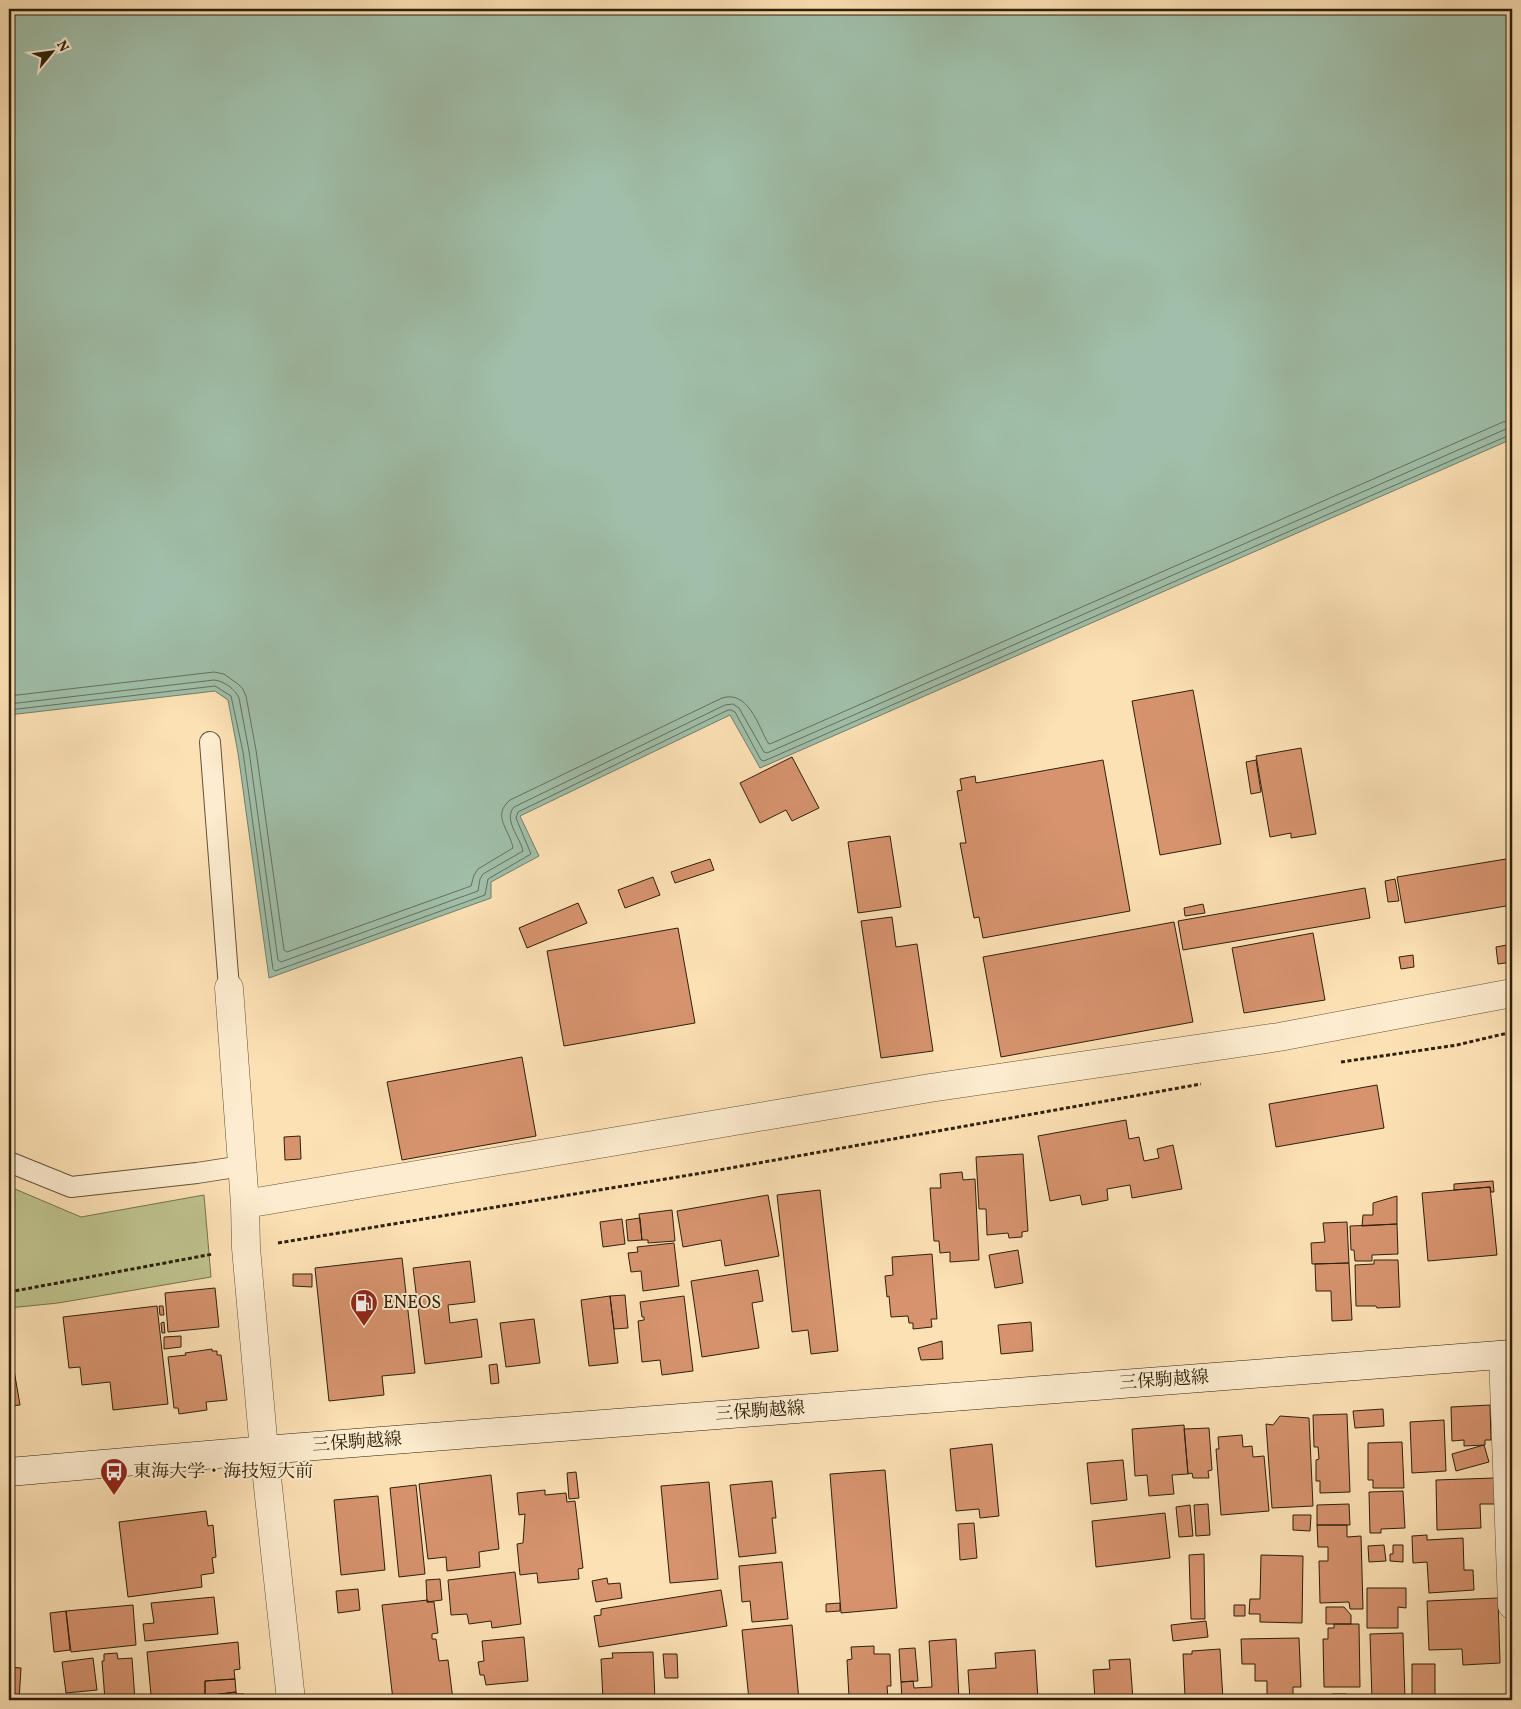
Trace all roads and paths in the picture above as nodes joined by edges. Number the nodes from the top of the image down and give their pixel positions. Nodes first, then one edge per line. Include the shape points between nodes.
1 (210, 742) dead end
2 (229, 988) joint
3 (1512, 993) edge
4 (1512, 1032) edge
5 (1340, 1062) dead end
6 (1203, 1084) dead end
7 (9, 1162) edge
8 (242, 1166) junction
9 (245, 1204) junction
10 (246, 1248) junction
11 (9, 1292) edge
12 (1508, 1354) edge
13 (264, 1450) junction
14 (9, 1472) edge
15 (1512, 1605) edge
16 (291, 1700) edge

1 - 2 lane
2 - 8 street
3 - 9 street via 1279,1037 930,1088
4 - 5 path via 1457,1045
6 - 10 path via 708,1172
7 - 8 lane via 71,1187
8 - 9 street
9 - 10 street
10 - 11 path
10 - 13 street
12 - 13 street, 三保駒越線
12 - 15 street
13 - 14 street, 三保駒越線
13 - 16 street

